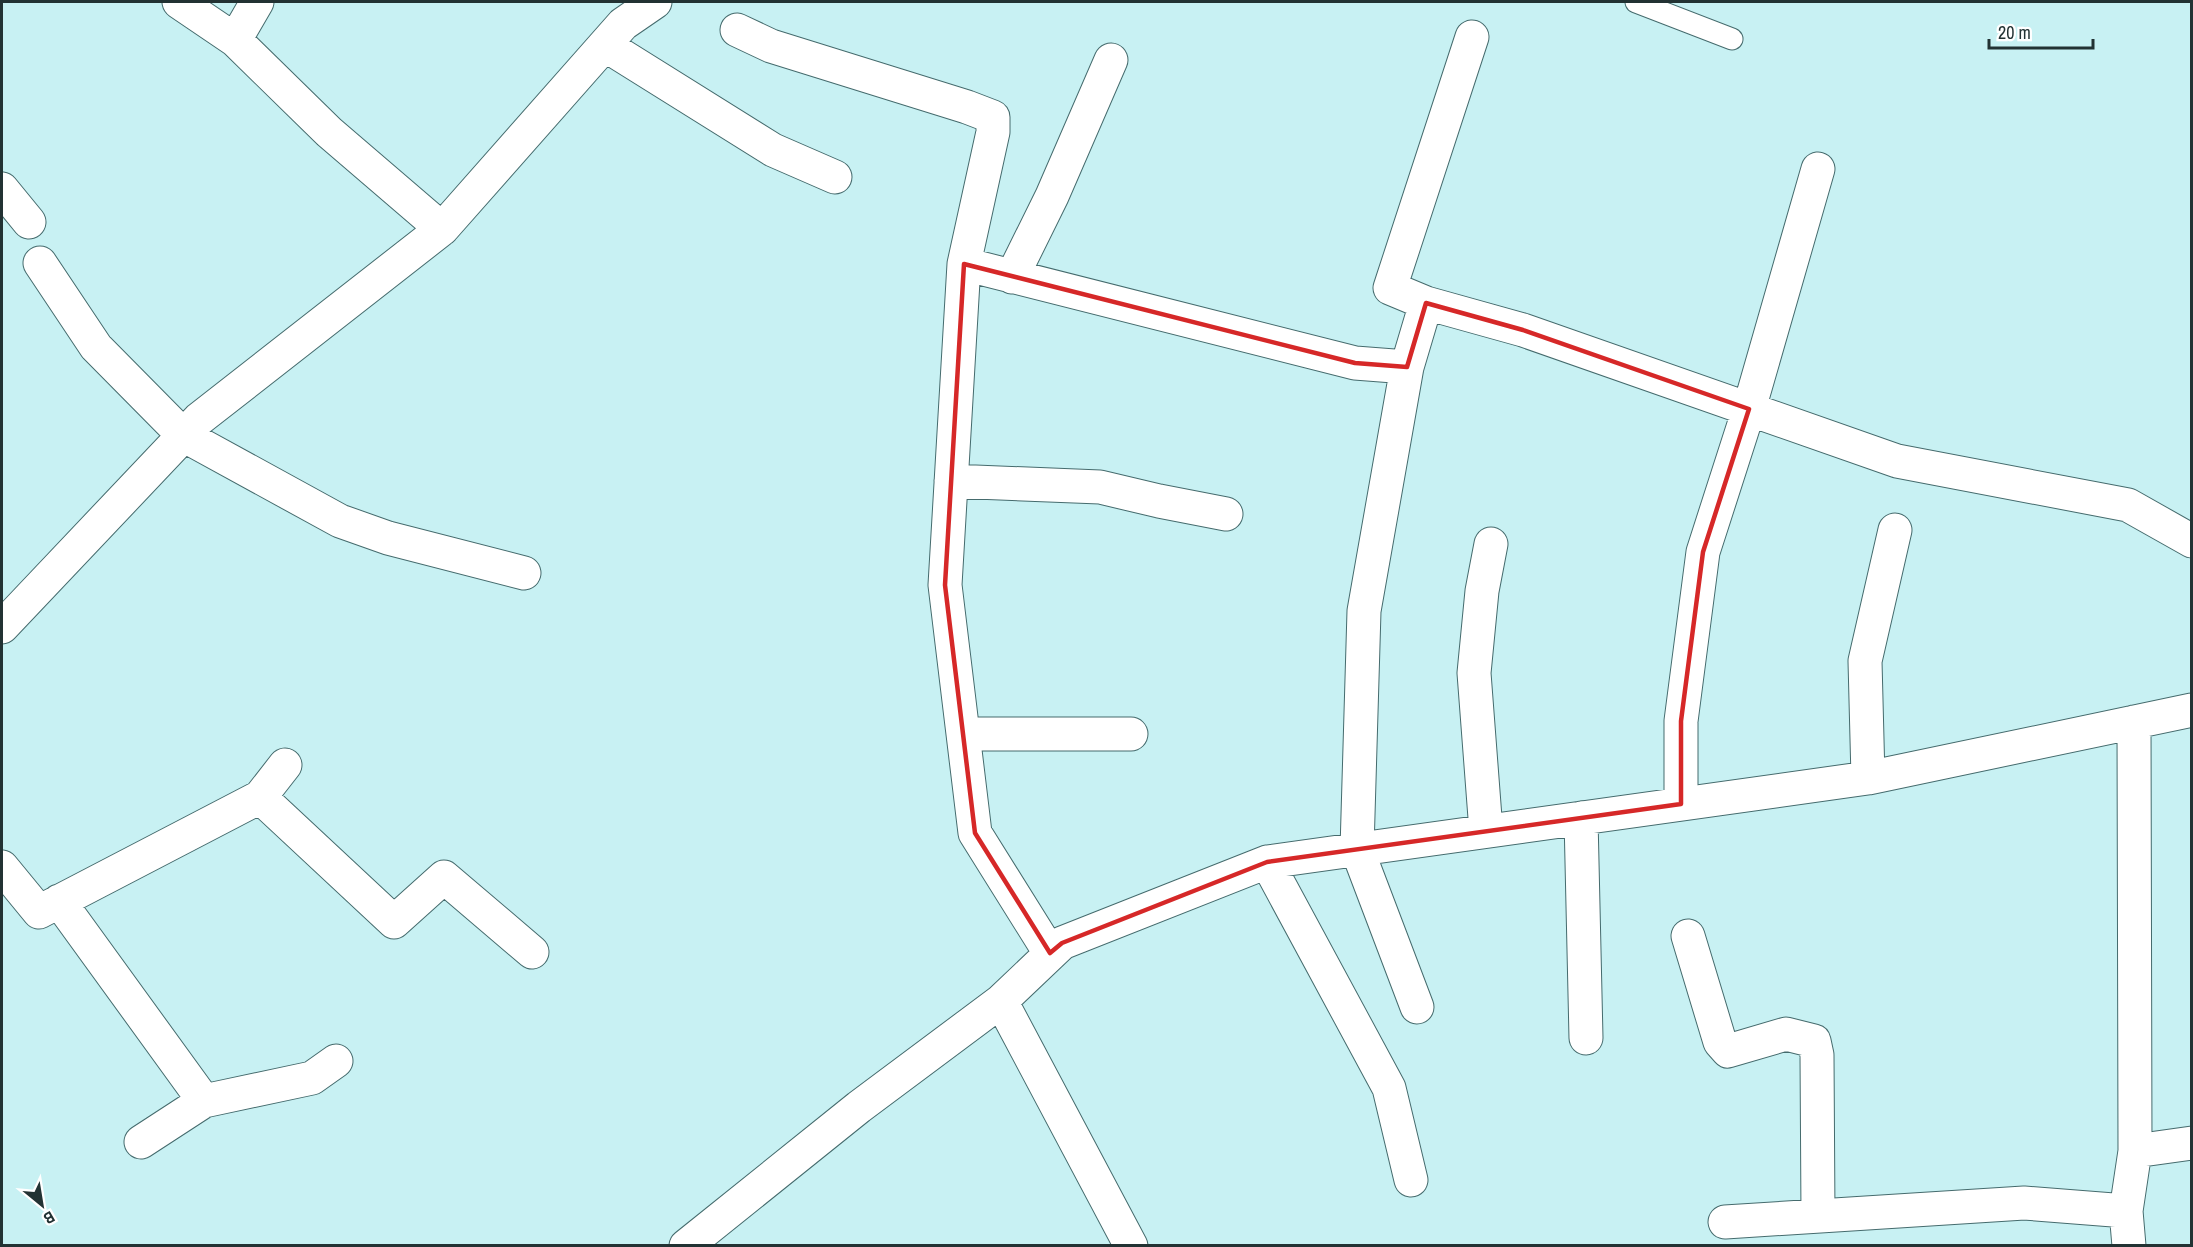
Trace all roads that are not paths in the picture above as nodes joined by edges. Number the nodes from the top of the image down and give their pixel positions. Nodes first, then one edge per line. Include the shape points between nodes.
1 (179, 2) edge
2 (257, 2) edge
3 (655, 2) edge
4 (1636, 2) edge
5 (737, 30) dead end
6 (1472, 37) dead end
7 (1732, 39) dead end
8 (235, 40) junction
9 (605, 45) junction
10 (1111, 60) dead end
11 (1818, 169) dead end
12 (835, 177) dead end
13 (2, 189) edge
14 (29, 222) dead end
15 (442, 229) junction
16 (40, 263) dead end
17 (964, 264) junction
18 (1012, 277) junction
19 (1426, 303) junction
20 (1407, 367) junction
21 (1749, 409) junction
22 (183, 435) junction
23 (951, 480) junction
24 (1226, 514) dead end
25 (1895, 530) dead end
26 (2192, 541) edge
27 (1491, 544) dead end
28 (524, 573) dead end
29 (2, 627) edge
30 (2192, 710) edge
31 (2134, 722) junction
32 (963, 734) junction
33 (1131, 734) dead end
34 (285, 765) dead end
35 (1868, 778) junction
36 (260, 797) junction
37 (1681, 804) junction
38 (1581, 818) junction
39 (1486, 831) junction
40 (1356, 849) junction
41 (1267, 862) junction
42 (2, 867) edge
43 (59, 901) junction
44 (1688, 936) dead end
45 (532, 952) dead end
46 (1050, 953) junction
47 (1001, 1000) junction
48 (1417, 1007) dead end
49 (1586, 1038) dead end
50 (336, 1060) dead end
51 (204, 1101) junction
52 (141, 1142) dead end
53 (2192, 1143) edge
54 (2135, 1151) junction
55 (1411, 1180) dead end
56 (2126, 1211) junction
57 (1818, 1216) junction
58 (1725, 1222) dead end
59 (686, 1245) edge
60 (1131, 1245) edge
61 (2129, 1245) edge

1 - 8 street
2 - 8 street
3 - 9 street via 623,24
4 - 7 lane
5 - 17 street via 771,46 993,117
6 - 19 street via 1390,288
8 - 15 street via 329,132
9 - 12 street via 773,150
9 - 15 street
10 - 18 street
11 - 21 street
13 - 14 street
15 - 22 street
16 - 22 street via 96,347
17 - 18 street
17 - 23 street
18 - 20 street via 1355,363
19 - 20 street
19 - 21 street via 1523,330
20 - 40 street via 1364,611
21 - 26 street via 1897,461 2128,505
21 - 37 street via 1703,552 1681,721
22 - 28 street via 340,521 388,538
22 - 29 street
23 - 24 street via 1100,487
23 - 32 street via 945,585
25 - 35 street via 1865,660
27 - 39 street via 1474,673
30 - 31 street
31 - 35 street
31 - 54 street
32 - 33 street
32 - 46 street via 975,832
34 - 36 street
35 - 37 street
36 - 43 street
36 - 45 street via 394,922 444,877
37 - 38 street
38 - 39 street
38 - 49 street
39 - 40 street
40 - 41 street
40 - 48 street
41 - 46 street via 1062,943
41 - 55 street via 1389,1088
42 - 43 street via 39,912
43 - 51 street
44 - 57 street via 1720,1042 1728,1051 1786,1034 1814,1041
46 - 47 street
47 - 59 street
47 - 60 street
50 - 51 street via 312,1078
51 - 52 street
53 - 54 street
54 - 56 street
56 - 57 street via 2024,1203
56 - 61 street
57 - 58 street

